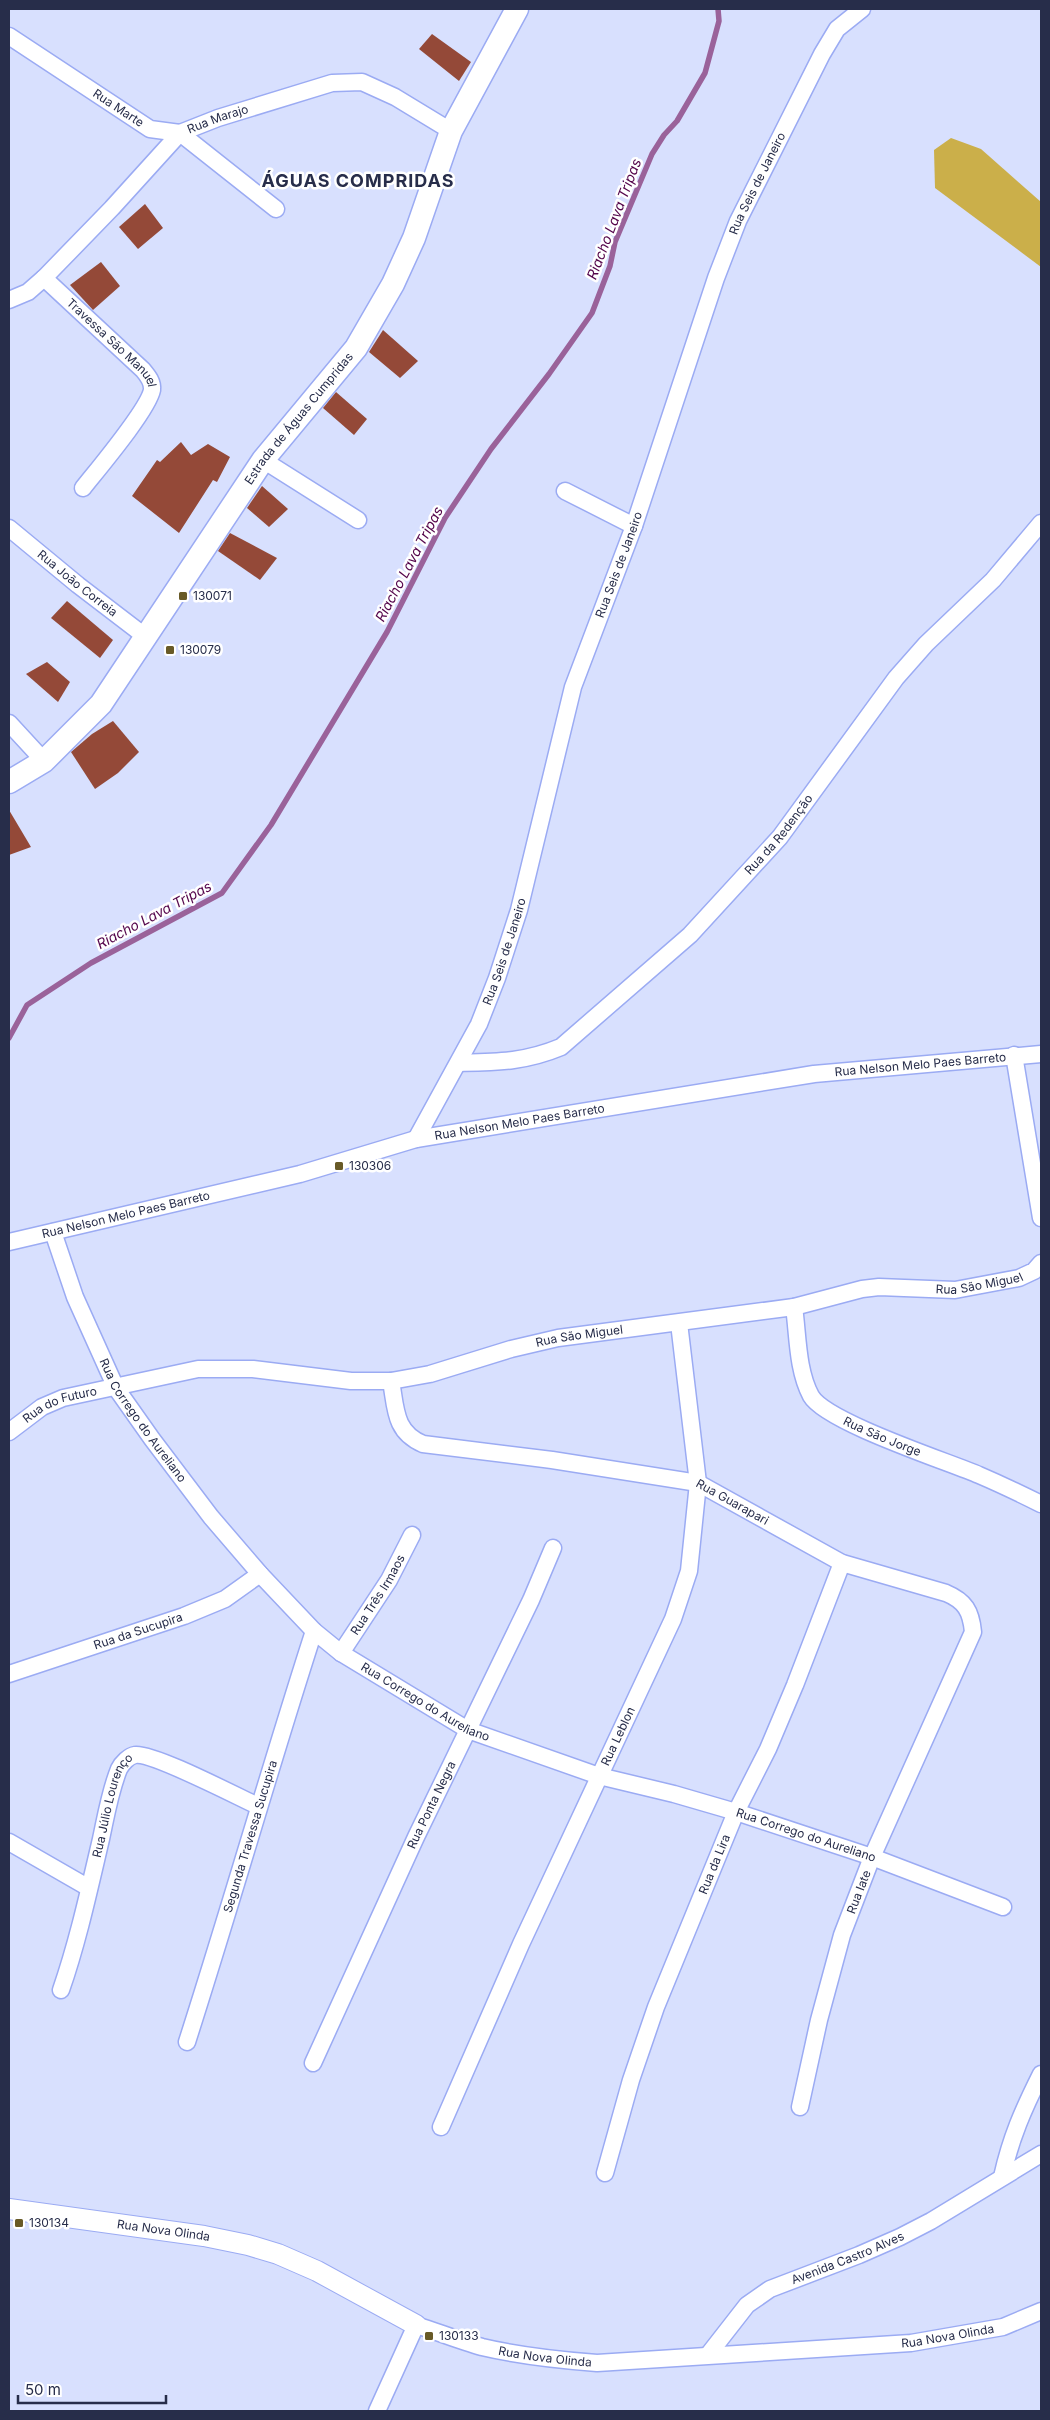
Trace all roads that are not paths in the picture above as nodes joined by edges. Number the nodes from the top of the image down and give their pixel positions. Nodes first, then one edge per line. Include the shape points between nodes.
1 (517, 9) edge
2 (862, 9) edge
3 (9, 36) edge
4 (451, 130) junction
5 (180, 132) junction
6 (276, 209) dead end
7 (44, 278) junction
8 (9, 300) edge
9 (263, 460) junction
10 (83, 488) dead end
11 (565, 491) dead end
12 (358, 520) dead end
13 (1041, 523) edge
14 (634, 526) junction
15 (9, 528) edge
16 (146, 637) junction
17 (9, 723) edge
18 (44, 761) junction
19 (9, 782) edge
20 (1041, 1054) edge
21 (1014, 1055) junction
22 (460, 1063) junction
23 (416, 1139) junction
24 (1041, 1218) edge
25 (53, 1232) junction
26 (9, 1242) edge
27 (1041, 1263) edge
28 (794, 1307) junction
29 (679, 1323) junction
30 (391, 1381) junction
31 (116, 1388) junction
32 (9, 1432) edge
33 (698, 1484) junction
34 (1041, 1504) edge
35 (412, 1535) dead end
36 (553, 1548) dead end
37 (842, 1562) junction
38 (260, 1574) junction
39 (314, 1631) junction
40 (973, 1632) joint
41 (341, 1653) junction
42 (9, 1674) edge
43 (468, 1730) junction
44 (599, 1776) junction
45 (258, 1806) junction
46 (736, 1812) junction
47 (9, 1842) edge
48 (872, 1857) junction
49 (89, 1888) junction
50 (1003, 1907) dead end
51 (61, 1990) dead end
52 (188, 2042) dead end
53 (313, 2063) dead end
54 (1041, 2074) edge
55 (800, 2108) dead end
56 (441, 2127) dead end
57 (1041, 2154) edge
58 (604, 2173) dead end
59 (1002, 2177) junction
60 (9, 2209) edge
61 (1037, 2315) edge
62 (416, 2324) junction
63 (708, 2355) junction
64 (377, 2411) edge

1 - 4 main road, Estrada de Águas Cumpridas
2 - 14 street, Rua Seis de Janeiro via 837,29 827,45 738,221
3 - 5 street, Rua Marte via 150,129
4 - 5 street, Rua Marajo via 362,82 332,83
4 - 9 main road, Estrada de Águas Cumpridas via 414,238 376,315 356,348
5 - 6 street
5 - 7 street, Rua Marajo
7 - 8 street, Rua Marajo via 28,292
7 - 10 street, Travessa São Manuel via 151,380 150,398
9 - 12 street
9 - 16 main road, Estrada de Águas Cumpridas
11 - 14 street
13 - 22 street, Rua da Redenção via 993,580 934,636 896,678 780,837 690,935 560,1047 509,1062
14 - 22 street, Rua Seis de Janeiro via 573,687 518,910 497,978
15 - 16 street, Rua João Correia
16 - 18 main road, Estrada de Águas Cumpridas via 101,704
17 - 18 street
18 - 19 main road, Estrada de Águas Cumpridas
20 - 21 street, Rua Nelson Melo Paes Barreto
21 - 23 street, Rua Nelson Melo Paes Barreto via 814,1074
21 - 24 street
22 - 23 street, Rua Seis de Janeiro
23 - 25 street, Rua Nelson Melo Paes Barreto via 300,1174
25 - 26 street, Rua Nelson Melo Paes Barreto
25 - 31 street, Rua Corrego do Aureliano via 74,1297
27 - 28 street, Rua São Miguel via 1034,1271 1019,1278 955,1290 879,1287
28 - 29 street, Rua São Miguel
28 - 34 street, Rua São Jorge via 804,1379 812,1398 827,1412
29 - 30 street, Rua São Miguel via 558,1338 430,1374
29 - 33 street, Rua Leblon
30 - 31 street, Rua São Miguel via 351,1382 253,1369 198,1369
30 - 33 street, Rua Guarapari via 405,1434 423,1444 552,1460
31 - 32 street, Rua do Futuro via 63,1398 42,1407
31 - 38 street, Rua Corrego do Aureliano via 211,1517
33 - 37 street, Rua Guarapari
33 - 44 street, Rua Leblon via 689,1571 673,1619
35 - 41 street, Rua Três Irmaos via 385,1586
36 - 43 street, Rua Ponta Negra
37 - 40 street, Rua Guarapari via 959,1598 967,1607
37 - 46 street, Rua da Lira via 768,1749
38 - 39 street, Rua Corrego do Aureliano
38 - 42 street, Rua da Sucupira via 225,1599 184,1616
39 - 41 street, Rua Corrego do Aureliano
39 - 45 street, Segunda Travessa Sucupira
40 - 48 street, Rua Iate
41 - 43 street, Rua Corrego do Aureliano
43 - 44 street, Rua Corrego do Aureliano
43 - 53 street, Rua Ponta Negra
44 - 46 street, Rua Corrego do Aureliano
44 - 56 street, Rua Leblon via 490,2011
45 - 49 street, Rua Júlio Lourenço via 144,1755 126,1759 120,1768
45 - 52 street, Segunda Travessa Sucupira
46 - 48 street, Rua Corrego do Aureliano
46 - 58 street, Rua da Lira via 656,2007
47 - 49 street
48 - 50 street, Rua Corrego do Aureliano
48 - 55 street, Rua Iate via 842,1935
49 - 51 street, Rua Júlio Lourenço
54 - 59 street via 1011,2138
57 - 59 street, Avenida Castro Alves
59 - 63 street, Avenida Castro Alves via 900,2237 770,2289 747,2305
60 - 62 street, Rua Nova Olinda via 187,2233 248,2245 317,2271
61 - 63 street, Rua Nova Olinda via 1002,2327 911,2344
62 - 63 street, Rua Nova Olinda via 480,2346 547,2359 597,2364
62 - 64 street

